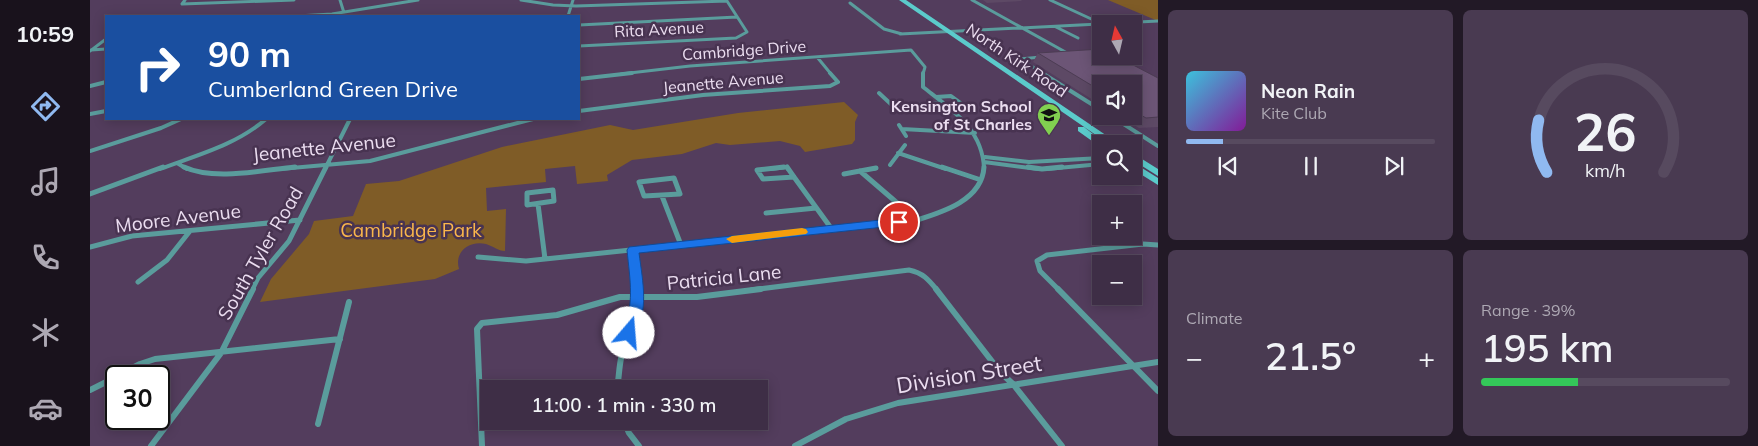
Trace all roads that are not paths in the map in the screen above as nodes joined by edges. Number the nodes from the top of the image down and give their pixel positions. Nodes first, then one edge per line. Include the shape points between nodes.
1 (185, 0) edge
2 (286, 0) edge
3 (294, 0) edge
4 (340, 0) edge
5 (418, 0) edge
6 (521, 0) edge
7 (573, 0) edge
8 (892, 0) edge
9 (902, 0) edge
10 (972, 0) edge
11 (1050, 0) edge
12 (724, 1) edge
13 (394, 2) edge
14 (850, 3) dead end
15 (570, 6) junction
16 (344, 14) edge
17 (321, 15) edge
18 (568, 15) edge
19 (737, 17) junction
20 (1092, 20) edge
21 (1158, 21) edge
22 (1142, 22) edge
23 (1092, 24) edge
24 (580, 25) edge
25 (1055, 26) junction
26 (1022, 28) junction
27 (945, 32) junction
28 (1078, 38) dead end
29 (105, 40) edge
30 (580, 46) edge
31 (105, 49) edge
32 (90, 51) edge
33 (1063, 56) edge
34 (1046, 57) edge
35 (817, 58) junction
36 (580, 78) edge
37 (105, 82) edge
38 (90, 86) edge
39 (878, 93) dead end
40 (935, 97) junction
41 (943, 103) junction
42 (1092, 104) edge
43 (948, 108) junction
44 (105, 111) edge
45 (580, 111) edge
46 (90, 114) edge
47 (179, 120) edge
48 (265, 120) edge
49 (349, 120) edge
50 (528, 120) edge
51 (1125, 125) edge
52 (975, 133) junction
53 (1101, 135) edge
54 (906, 136) dead end
55 (1092, 137) edge
56 (905, 145) dead end
57 (1158, 146) edge
58 (90, 151) edge
59 (898, 154) junction
60 (984, 159) junction
61 (1092, 159) edge
62 (177, 163) junction
63 (327, 164) junction
64 (890, 165) dead end
65 (1092, 165) edge
66 (1142, 165) edge
67 (1142, 167) edge
68 (876, 168) dead end
69 (860, 171) junction
70 (1158, 173) edge
71 (844, 174) dead end
72 (794, 177) junction
73 (981, 180) junction
74 (1158, 182) edge
75 (90, 194) edge
76 (662, 196) junction
77 (538, 204) junction
78 (816, 208) junction
79 (766, 213) dead end
80 (300, 220) junction
81 (917, 220) junction
82 (831, 228) junction
83 (190, 231) junction
84 (681, 245) junction
85 (1158, 245) edge
86 (90, 247) edge
87 (633, 250) junction
88 (478, 257) dead end
89 (545, 259) junction
90 (138, 282) dead end
91 (638, 298) junction
92 (349, 302) dead end
93 (340, 339) junction
94 (221, 353) junction
95 (1158, 362) edge
96 (139, 365) edge
97 (1133, 365) junction
98 (618, 380) edge
99 (105, 382) edge
100 (1013, 384) junction
101 (90, 390) edge
102 (1158, 391) edge
103 (318, 424) dead end
104 (627, 430) edge
105 (152, 446) edge
106 (482, 446) edge
107 (639, 446) edge
108 (795, 446) edge
109 (1062, 446) edge

1 - 2 street via 183,4
2 - 3 street
4 - 16 street
5 - 13 street
6 - 15 street
7 - 15 street
8 - 27 main road, North Kirk Road
9 - 27 main road, North Kirk Road
10 - 26 street
11 - 20 street
12 - 15 street
12 - 19 street via 730,4
13 - 16 street
14 - 27 street via 884,29 900,34
15 - 18 street
16 - 17 street
19 - 24 street
19 - 30 street, Rita Avenue via 747,32 741,36
21 - 22 street
23 - 25 street
25 - 26 street
25 - 28 street
26 - 27 street
26 - 33 street via 1071,55
27 - 53 main road, North Kirk Road
27 - 55 main road, North Kirk Road
29 - 32 street
31 - 32 street
34 - 42 street via 1020,59
35 - 36 street, Cambridge Drive
35 - 40 street, Cambridge Drive via 911,50 925,67 923,88
35 - 45 street, Jeanette Avenue via 838,82 830,86 703,95
37 - 38 street
39 - 41 street via 894,107
40 - 41 street
40 - 43 street via 951,96 966,107
41 - 43 street
43 - 52 street
44 - 46 street
47 - 58 street
48 - 62 street via 240,138
49 - 63 street, South Tyler Road
50 - 63 street, Jeanette Avenue via 390,157
51 - 57 street
52 - 54 street via 901,127
52 - 60 street via 983,148
56 - 59 street
59 - 64 street
59 - 73 street
60 - 61 street via 1046,164
60 - 65 street via 1042,169
60 - 73 street
62 - 63 street, Jeanette Avenue via 199,174
62 - 75 street
63 - 80 street, South Tyler Road
66 - 70 main road
67 - 74 main road
68 - 69 street
69 - 71 street
69 - 81 street
72 - 72 street via 788,167 757,170 763,179
72 - 78 street
73 - 81 street via 957,205
76 - 76 street via 680,194 674,178 639,182 644,196
76 - 84 street
77 - 77 street via 554,202 553,190 526,193 527,204
77 - 89 street
78 - 79 street
78 - 82 street
80 - 83 street, Moore Avenue
80 - 94 street, South Tyler Road via 289,241 258,278
81 - 82 street
82 - 84 street
83 - 86 street, Moore Avenue via 126,238
83 - 90 street via 169,260
84 - 87 street
85 - 97 street via 1047,255 1037,261 1040,271
87 - 89 street
87 - 91 street
88 - 89 street via 526,261
91 - 98 street
91 - 100 street, Patricia Lane via 697,297 909,270 920,272
91 - 106 street, Patricia Lane via 620,297 576,311 482,323 477,329
92 - 93 street
93 - 94 street
93 - 103 street
94 - 96 street via 149,360
94 - 105 street, South Tyler Road
95 - 97 street, Division Street
97 - 100 street, Division Street
97 - 102 street
99 - 101 street
100 - 108 street, Division Street via 882,406 819,430
100 - 109 street
104 - 107 street

